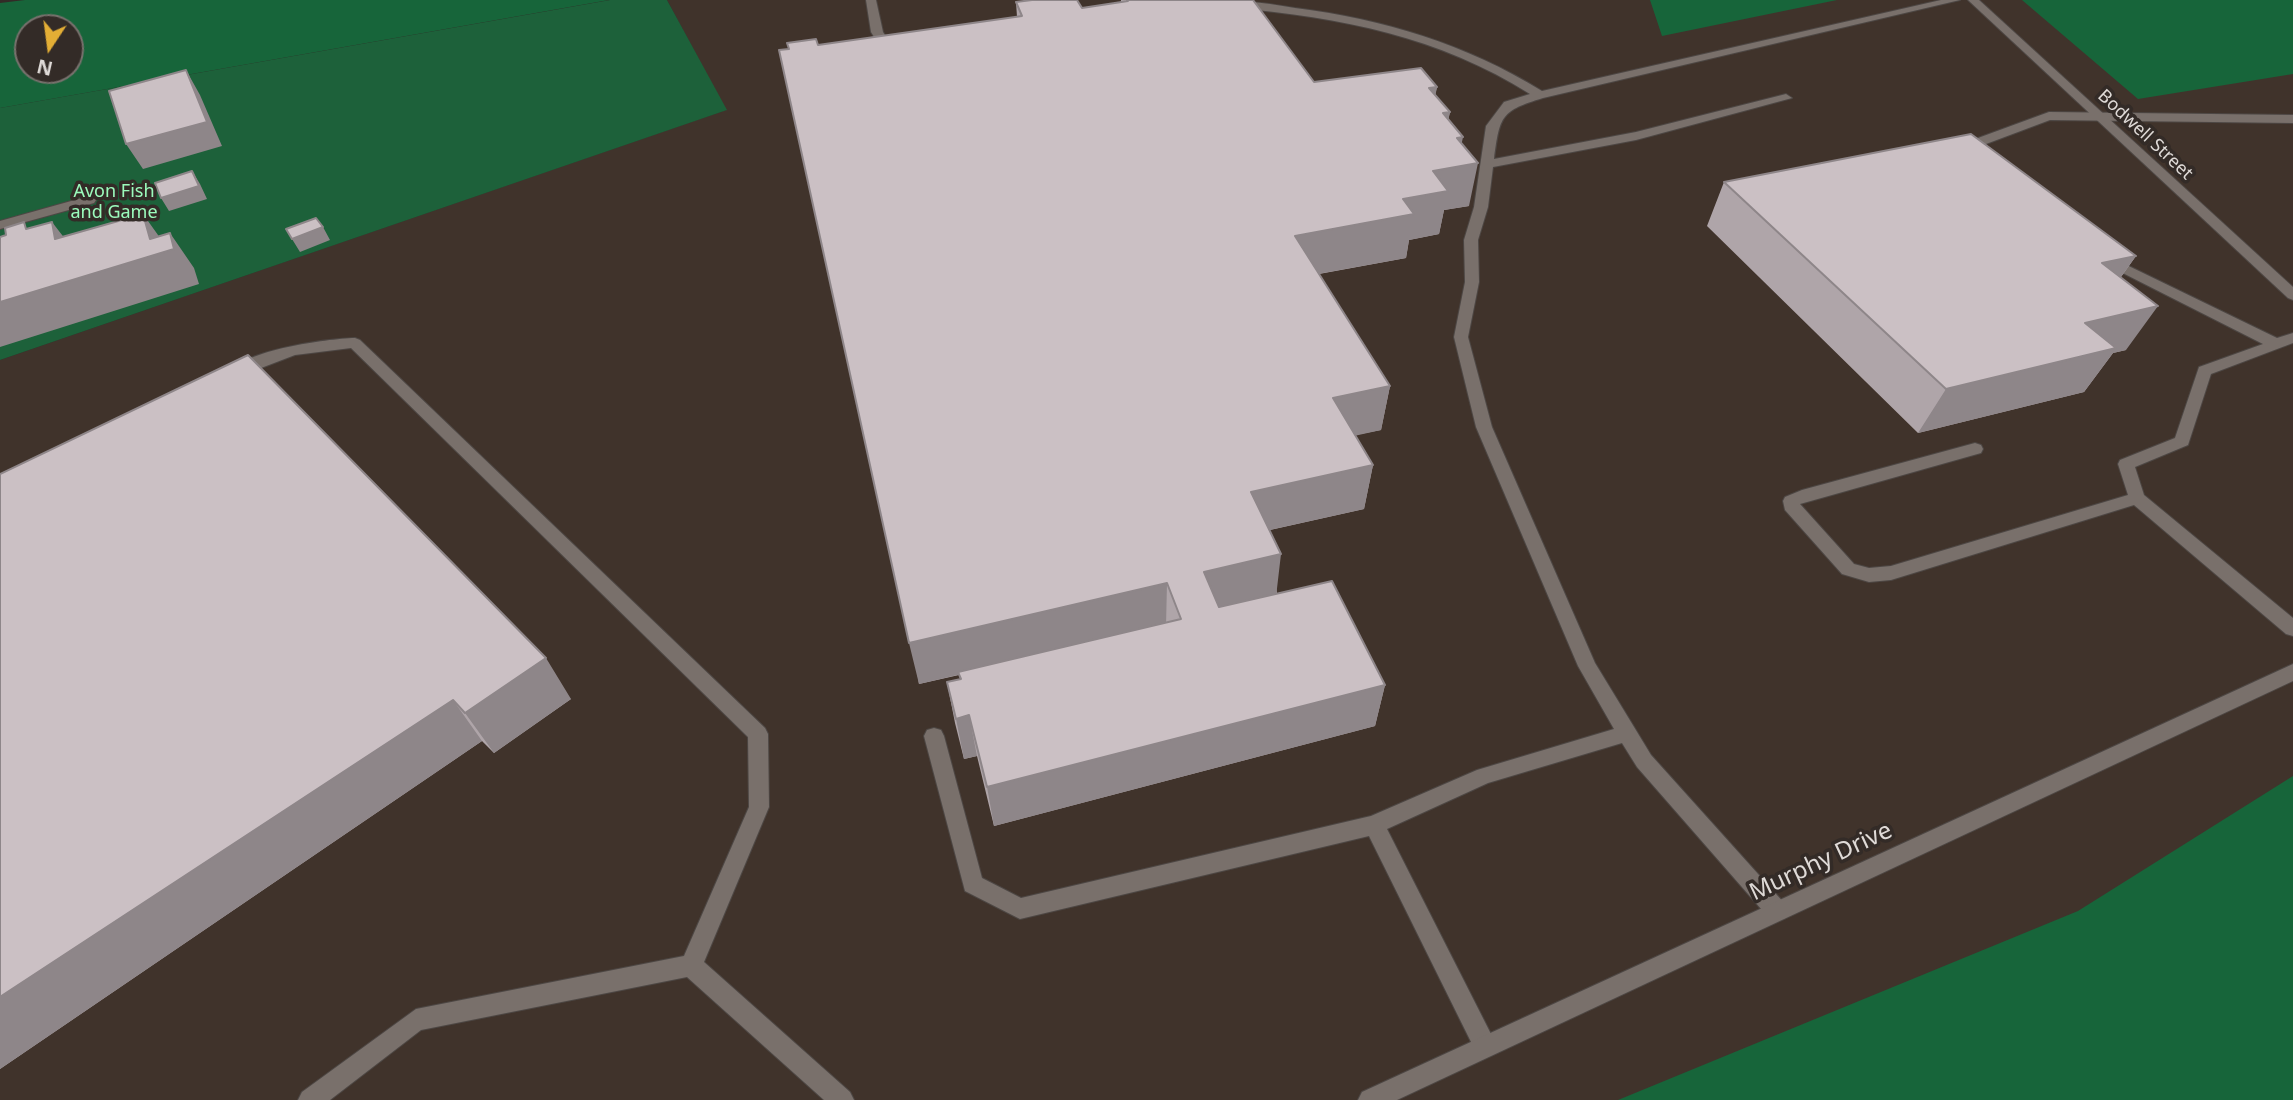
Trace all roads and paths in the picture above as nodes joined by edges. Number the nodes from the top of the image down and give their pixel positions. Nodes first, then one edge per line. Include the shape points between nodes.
1 (871, 0) edge
2 (1955, 0) edge
3 (1973, 0) edge
4 (1219, 4) edge
5 (909, 43) edge
6 (1540, 95) junction
7 (1786, 98) dead end
8 (2100, 117) junction
9 (2293, 119) edge
10 (1487, 163) junction
11 (1978, 166) edge
12 (89, 200) dead end
13 (0, 225) edge
14 (2094, 253) edge
15 (2293, 295) edge
16 (2293, 338) edge
17 (2276, 344) junction
18 (214, 384) edge
19 (1975, 449) dead end
20 (2137, 498) junction
21 (2293, 629) edge
22 (2293, 672) edge
23 (1626, 733) junction
24 (934, 736) dead end
25 (1374, 825) junction
26 (1777, 911) junction
27 (691, 965) junction
28 (1485, 1046) junction
29 (310, 1100) edge
30 (842, 1100) edge
31 (1370, 1100) edge

1 - 5 street via 877,32 885,46
2 - 6 street
3 - 8 street, Bodwell Street
4 - 6 street via 1291,9 1405,31 1511,75
6 - 10 street via 1508,105 1492,126
7 - 10 street via 1636,136
8 - 9 street
8 - 11 street via 2049,116 1982,141 1970,156
8 - 15 street, Bodwell Street
10 - 23 street via 1471,240 1472,282 1461,337 1484,427 1587,666
12 - 13 street
14 - 17 street
16 - 17 street
17 - 20 street via 2204,371 2182,441 2126,464
18 - 27 street via 275,356 322,343 355,343 758,734 759,807
19 - 20 street via 1791,501 1848,569 1869,576
20 - 21 street
22 - 26 street, Murphy Drive
23 - 25 street via 1485,776
23 - 26 street via 1644,761
24 - 25 street via 973,884 1020,909
25 - 28 street
26 - 28 street, Murphy Drive
27 - 29 street via 416,1020
27 - 30 street
28 - 31 street, Murphy Drive

